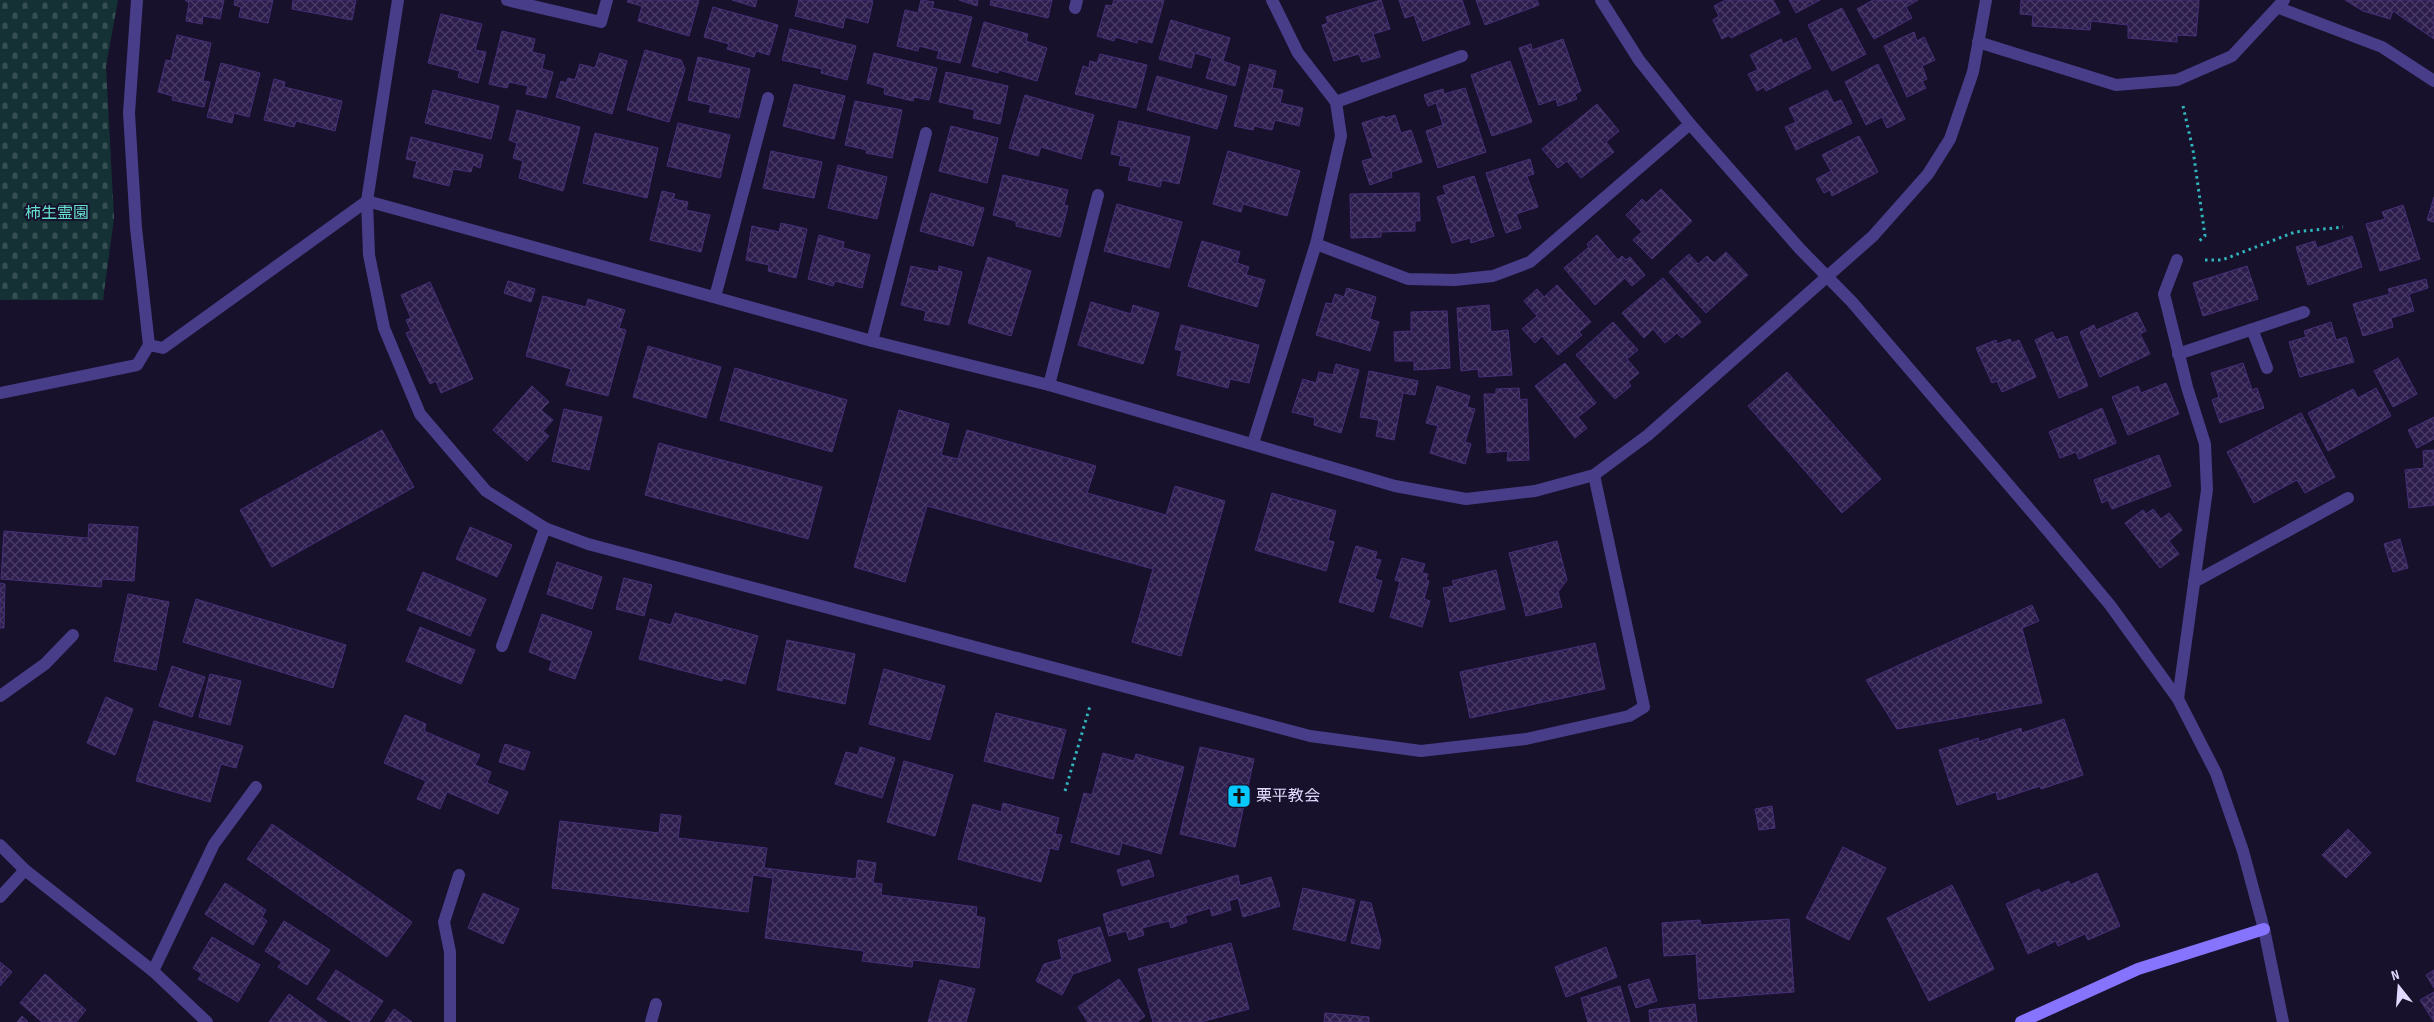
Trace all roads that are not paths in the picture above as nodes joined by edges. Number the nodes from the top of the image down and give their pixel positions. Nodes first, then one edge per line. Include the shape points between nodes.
1 (137, 0) edge
2 (398, 0) edge
3 (507, 0) edge
4 (607, 0) edge
5 (1272, 0) edge
6 (1601, 0) edge
7 (1986, 0) edge
8 (2282, 4) edge
9 (1978, 42) junction
10 (1462, 56) dead end
11 (2434, 81) edge
12 (768, 98) dead end
13 (1336, 102) junction
14 (1690, 124) junction
15 (926, 133) dead end
16 (1098, 195) dead end
17 (367, 201) junction
18 (1316, 244) junction
19 (2177, 260) road end
20 (1826, 276) junction
21 (715, 297) junction
22 (2304, 312) dead end
23 (2252, 329) junction
24 (872, 340) junction
25 (149, 345) junction
26 (2178, 354) junction
27 (2267, 368) dead end
28 (1049, 385) junction
29 (0, 393) edge
30 (1252, 443) junction
31 (1594, 475) junction
32 (2348, 498) dead end
33 (545, 528) junction
34 (2194, 582) junction
35 (73, 635) dead end
36 (502, 646) dead end
37 (0, 696) edge
38 (2178, 698) junction
39 (256, 787) dead end
40 (0, 845) edge
41 (25, 870) junction
42 (459, 875) dead end
43 (0, 897) edge
44 (2264, 929) junction
45 (153, 971) junction
46 (656, 1004) dead end
47 (207, 1022) edge
48 (450, 1022) edge
49 (651, 1022) edge
50 (2021, 1022) edge
51 (2283, 1022) edge

1 - 25 street via 129,113 136,228
2 - 17 street
3 - 4 street via 600,22
5 - 13 street via 1298,53
6 - 14 street via 1640,60
7 - 9 street
8 - 9 street via 2232,56 2177,80 2116,86
8 - 11 street via 2382,47
9 - 20 street via 1973,72 1950,139 1928,174 1873,236
10 - 13 street
12 - 21 street
13 - 18 street via 1341,136
14 - 18 street via 1530,262 1493,276 1455,280 1408,279
14 - 20 street
15 - 24 street
16 - 28 street
17 - 21 street
17 - 25 street via 163,348
17 - 33 street via 369,255 384,328 420,414 486,491
18 - 30 street
19 - 26 street via 2164,294
20 - 31 street via 1648,435
20 - 38 street via 1852,302 2110,605
21 - 24 street
22 - 23 street
23 - 26 street
23 - 27 street
24 - 28 street
25 - 29 street via 137,365
26 - 34 street via 2204,444 2207,490
28 - 30 street
30 - 31 street via 1395,486 1466,499 1535,491
31 - 33 street via 1644,707 1629,716 1526,739 1421,751 1310,736 588,544
32 - 34 street
33 - 36 street
34 - 38 street
35 - 37 street via 45,664
38 - 44 street via 2216,774 2243,850
39 - 45 street via 214,844
40 - 41 street
41 - 43 street
41 - 45 street
42 - 48 street via 444,922 450,952
44 - 50 main road via 2138,969
44 - 51 street
45 - 47 street
46 - 49 street

